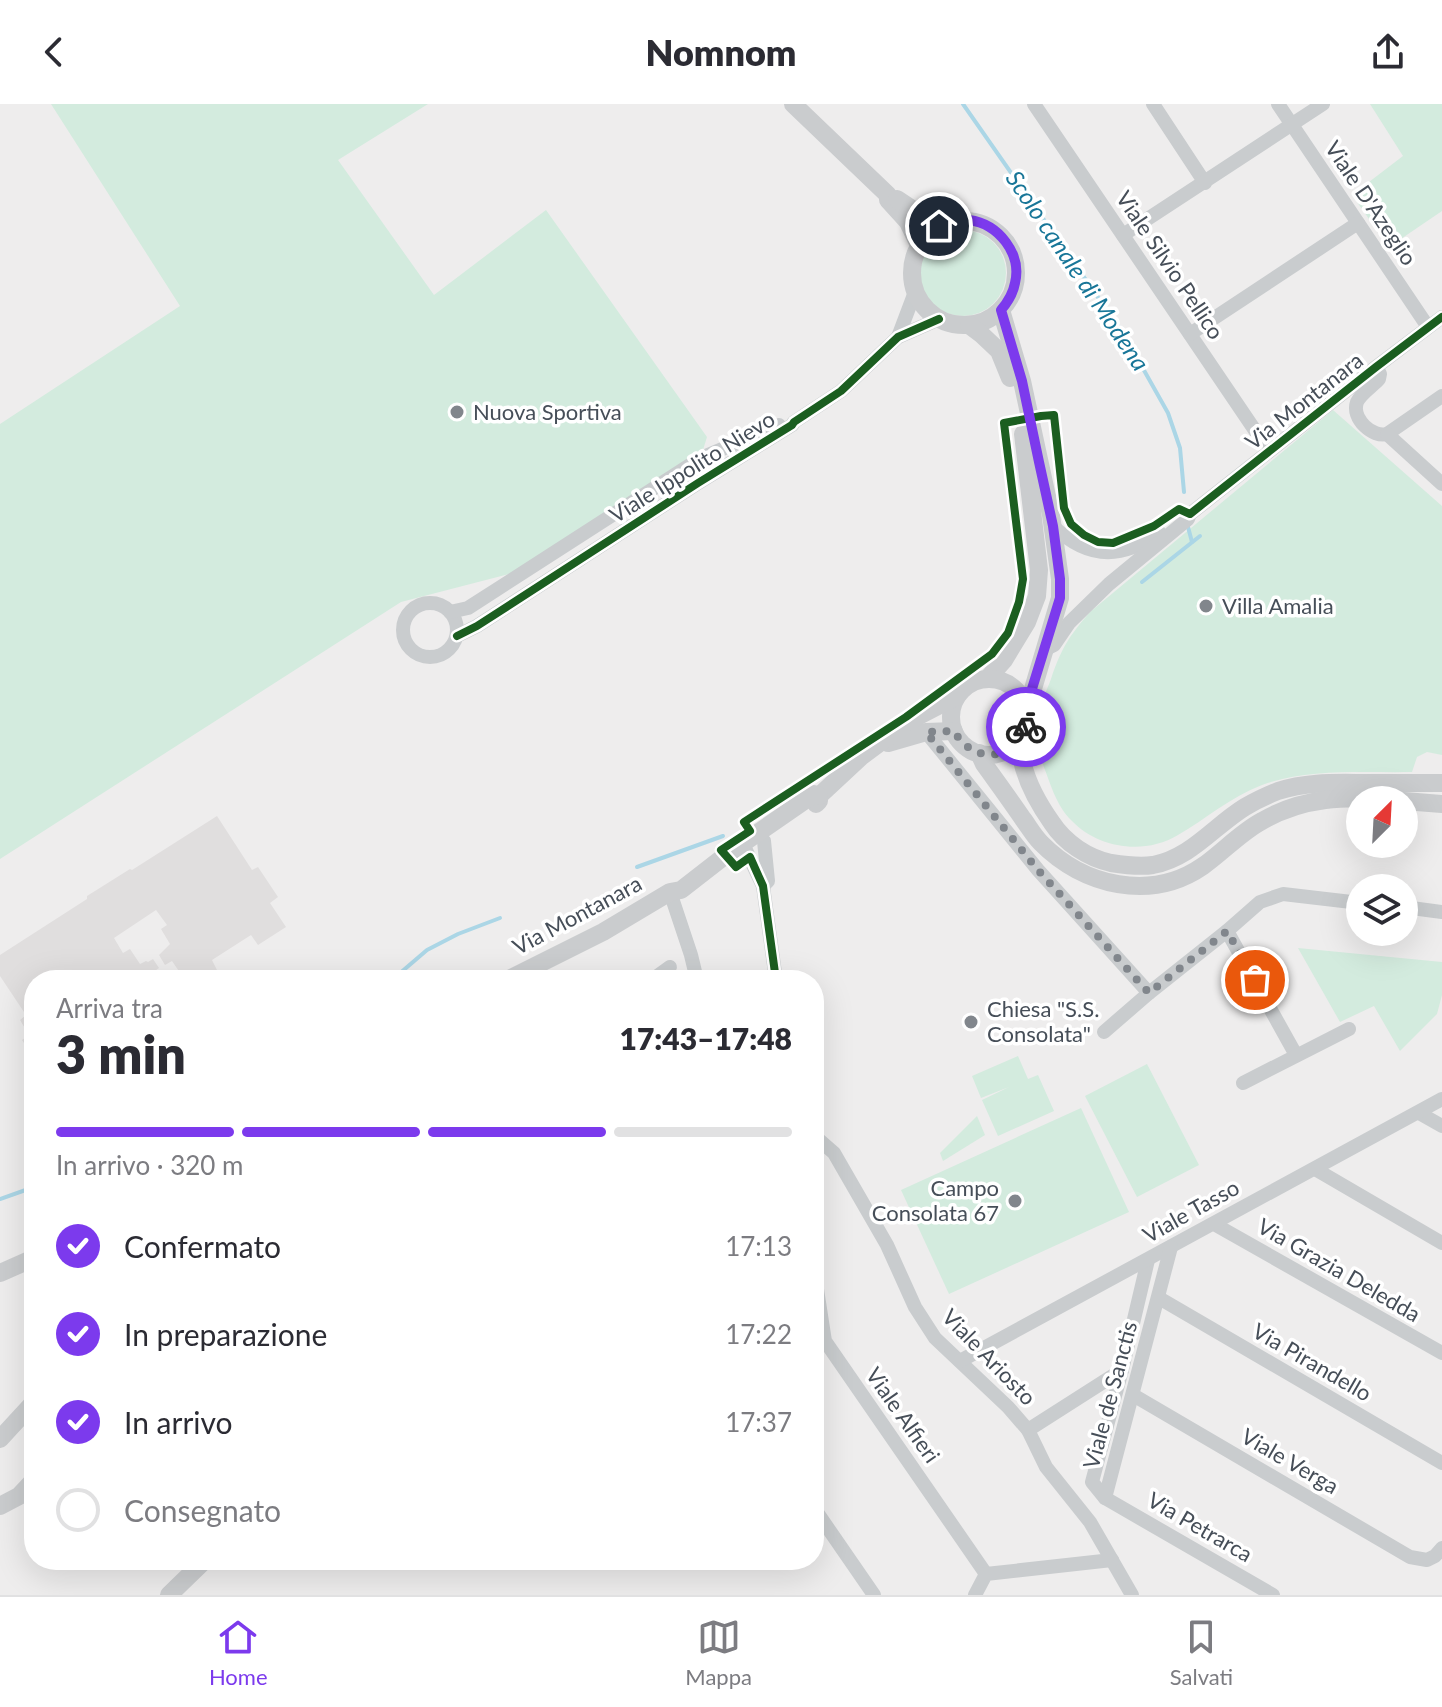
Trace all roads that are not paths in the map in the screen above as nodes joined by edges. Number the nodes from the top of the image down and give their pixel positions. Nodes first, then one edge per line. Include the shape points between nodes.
1 (793, 104) edge
2 (1034, 104) edge
3 (1153, 104) edge
4 (1278, 104) edge
5 (1323, 104) edge
6 (1292, 125) junction
7 (1205, 183) junction
8 (888, 195) junction
9 (952, 221) junction
10 (1358, 223) junction
11 (1123, 235) junction
12 (919, 245) junction
13 (915, 292) junction
14 (1001, 310) junction
15 (1442, 317) edge
16 (939, 319) junction
17 (969, 325) junction
18 (1428, 327) junction
19 (1190, 334) junction
20 (898, 337) junction
21 (1376, 367) junction
22 (1442, 396) edge
23 (794, 422) junction
24 (1387, 434) junction
25 (1269, 451) junction
26 (1442, 484) edge
27 (1190, 514) junction
28 (1053, 526) junction
29 (450, 612) junction
30 (457, 636) junction
31 (1044, 650) junction
32 (988, 678) junction
33 (957, 696) junction
34 (1027, 709) junction
35 (954, 731) junction
36 (926, 732) junction
37 (1020, 739) junction
38 (874, 748) junction
39 (979, 753) junction
40 (1442, 783) edge
41 (819, 796) junction
42 (1346, 799) edge
43 (1418, 802) edge
44 (1442, 804) edge
45 (764, 841) junction
46 (745, 848) junction
47 (763, 886) junction
48 (670, 892) junction
49 (1346, 901) edge
50 (1418, 909) edge
51 (1442, 912) edge
52 (1227, 931) junction
53 (670, 967) dead end
54 (527, 970) edge
55 (666, 970) edge
56 (695, 970) edge
57 (775, 970) edge
58 (1149, 993) junction
59 (1349, 1029) dead end
60 (1104, 1032) dead end
61 (1296, 1055) junction
62 (1243, 1083) dead end
63 (1442, 1099) edge
64 (1419, 1113) junction
65 (1442, 1126) edge
66 (824, 1147) edge
67 (1315, 1169) junction
68 (1214, 1224) junction
69 (1442, 1243) edge
70 (1171, 1247) junction
71 (1148, 1260) junction
72 (24, 1262) edge
73 (0, 1273) edge
74 (1159, 1298) junction
75 (824, 1335) edge
76 (1442, 1353) edge
77 (960, 1361) junction
78 (1122, 1370) junction
79 (1133, 1395) junction
80 (24, 1414) edge
81 (1028, 1430) junction
82 (0, 1439) edge
83 (1442, 1463) edge
84 (24, 1491) edge
85 (1105, 1498) junction
86 (0, 1506) edge
87 (824, 1522) edge
88 (1442, 1548) edge
89 (1112, 1560) junction
90 (195, 1570) edge
91 (986, 1574) junction
92 (169, 1595) edge
93 (874, 1595) edge
94 (975, 1595) edge
95 (1132, 1595) edge
96 (1273, 1595) edge

1 - 8 main road
2 - 11 street, Viale Silvio Pellico
3 - 7 street
4 - 6 street, Viale D'Azeglio
5 - 6 street
6 - 7 street
6 - 10 street, Viale D'Azeglio
7 - 11 street
8 - 9 main road via 918,213
8 - 12 main road
9 - 12 main road via 927,234
9 - 14 main road via 985,225 1010,247 1016,280
10 - 18 street, Viale D'Azeglio
10 - 19 street
11 - 19 street, Viale Silvio Pellico
12 - 13 main road via 912,260
13 - 16 main road
13 - 20 street, Viale Ippolito Nievo
14 - 17 main road
14 - 28 main road
15 - 18 street, Via Montanara
16 - 17 main road
16 - 20 street, Viale Ippolito Nievo
17 - 32 main road via 999,351 1019,401 1039,570 1027,622
18 - 21 street, Via Montanara
19 - 25 street, Viale Silvio Pellico
20 - 23 street, Viale Ippolito Nievo via 841,391
21 - 24 street via 1379,379 1360,397 1356,410 1372,431
21 - 25 street, Via Montanara
22 - 24 street
23 - 29 street, Viale Ippolito Nievo via 701,458 468,608
23 - 30 street, Viale Ippolito Nievo
24 - 26 street
25 - 27 street, Via Montanara
27 - 28 street, Via Montanara via 1136,547 1113,553 1081,547
27 - 31 street, Via Montanara
28 - 31 main road via 1060,598
29 - 30 street
29 - 30 street via 431,603 417,607 406,619 404,639 416,653 432,657 449,649
31 - 34 main road
32 - 33 main road
32 - 34 main road via 1013,687
33 - 35 main road via 952,707
33 - 38 main road, Via Montanara via 909,721
34 - 37 main road
35 - 36 main road, Via Montanara
35 - 39 main road
36 - 38 main road, Via Montanara
36 - 58 street via 1038,870
37 - 39 main road via 1002,753
37 - 40 main road via 1025,773 1057,831 1080,851 1126,866 1153,865 1179,856 1245,807 1279,791 1316,783
38 - 41 main road, Via Montanara
39 - 42 main road via 1040,842 1067,866 1098,881 1134,886 1168,882 1200,868 1261,821 1294,806
41 - 45 main road, Via Montanara
41 - 46 main road, Via Montanara via 814,794
43 - 44 main road
45 - 46 main road, Via Montanara
45 - 47 street via 768,881
46 - 47 street
46 - 48 main road, Via Montanara via 684,898
47 - 57 street
48 - 54 main road, Via Montanara
48 - 56 street
49 - 52 street via 1283,894 1260,902
50 - 51 street
52 - 58 street
52 - 61 street
53 - 55 street
58 - 60 street
59 - 61 street
61 - 62 street
63 - 64 street, Viale Tasso
64 - 65 street
64 - 67 street, Viale Tasso
66 - 77 street, Viale Ariosto via 834,1153 887,1245 915,1307 935,1338
67 - 68 street, Viale Tasso
67 - 69 street
68 - 70 street, Viale Tasso
68 - 76 street, Via Grazia Deledda
70 - 71 street, Viale Tasso
70 - 74 street, Viale de Sanctis
71 - 77 street, Viale Tasso
71 - 78 street, Viale de Sanctis
72 - 73 main road
74 - 79 street, Viale de Sanctis
74 - 83 street, Via Pirandello
75 - 91 street, Viale Alfieri
77 - 81 street, Viale Ariosto
78 - 81 street
78 - 85 street, Viale de Sanctis via 1092,1482
79 - 85 street, Viale de Sanctis
79 - 88 street, Viale Verga via 1417,1560 1427,1560
80 - 82 main road
81 - 89 street, Viale Ariosto via 1046,1467 1090,1522
84 - 86 main road
85 - 96 street, Via Petrarca
87 - 93 street
89 - 91 street
89 - 95 street, Viale Ariosto
90 - 92 main road
91 - 94 street

